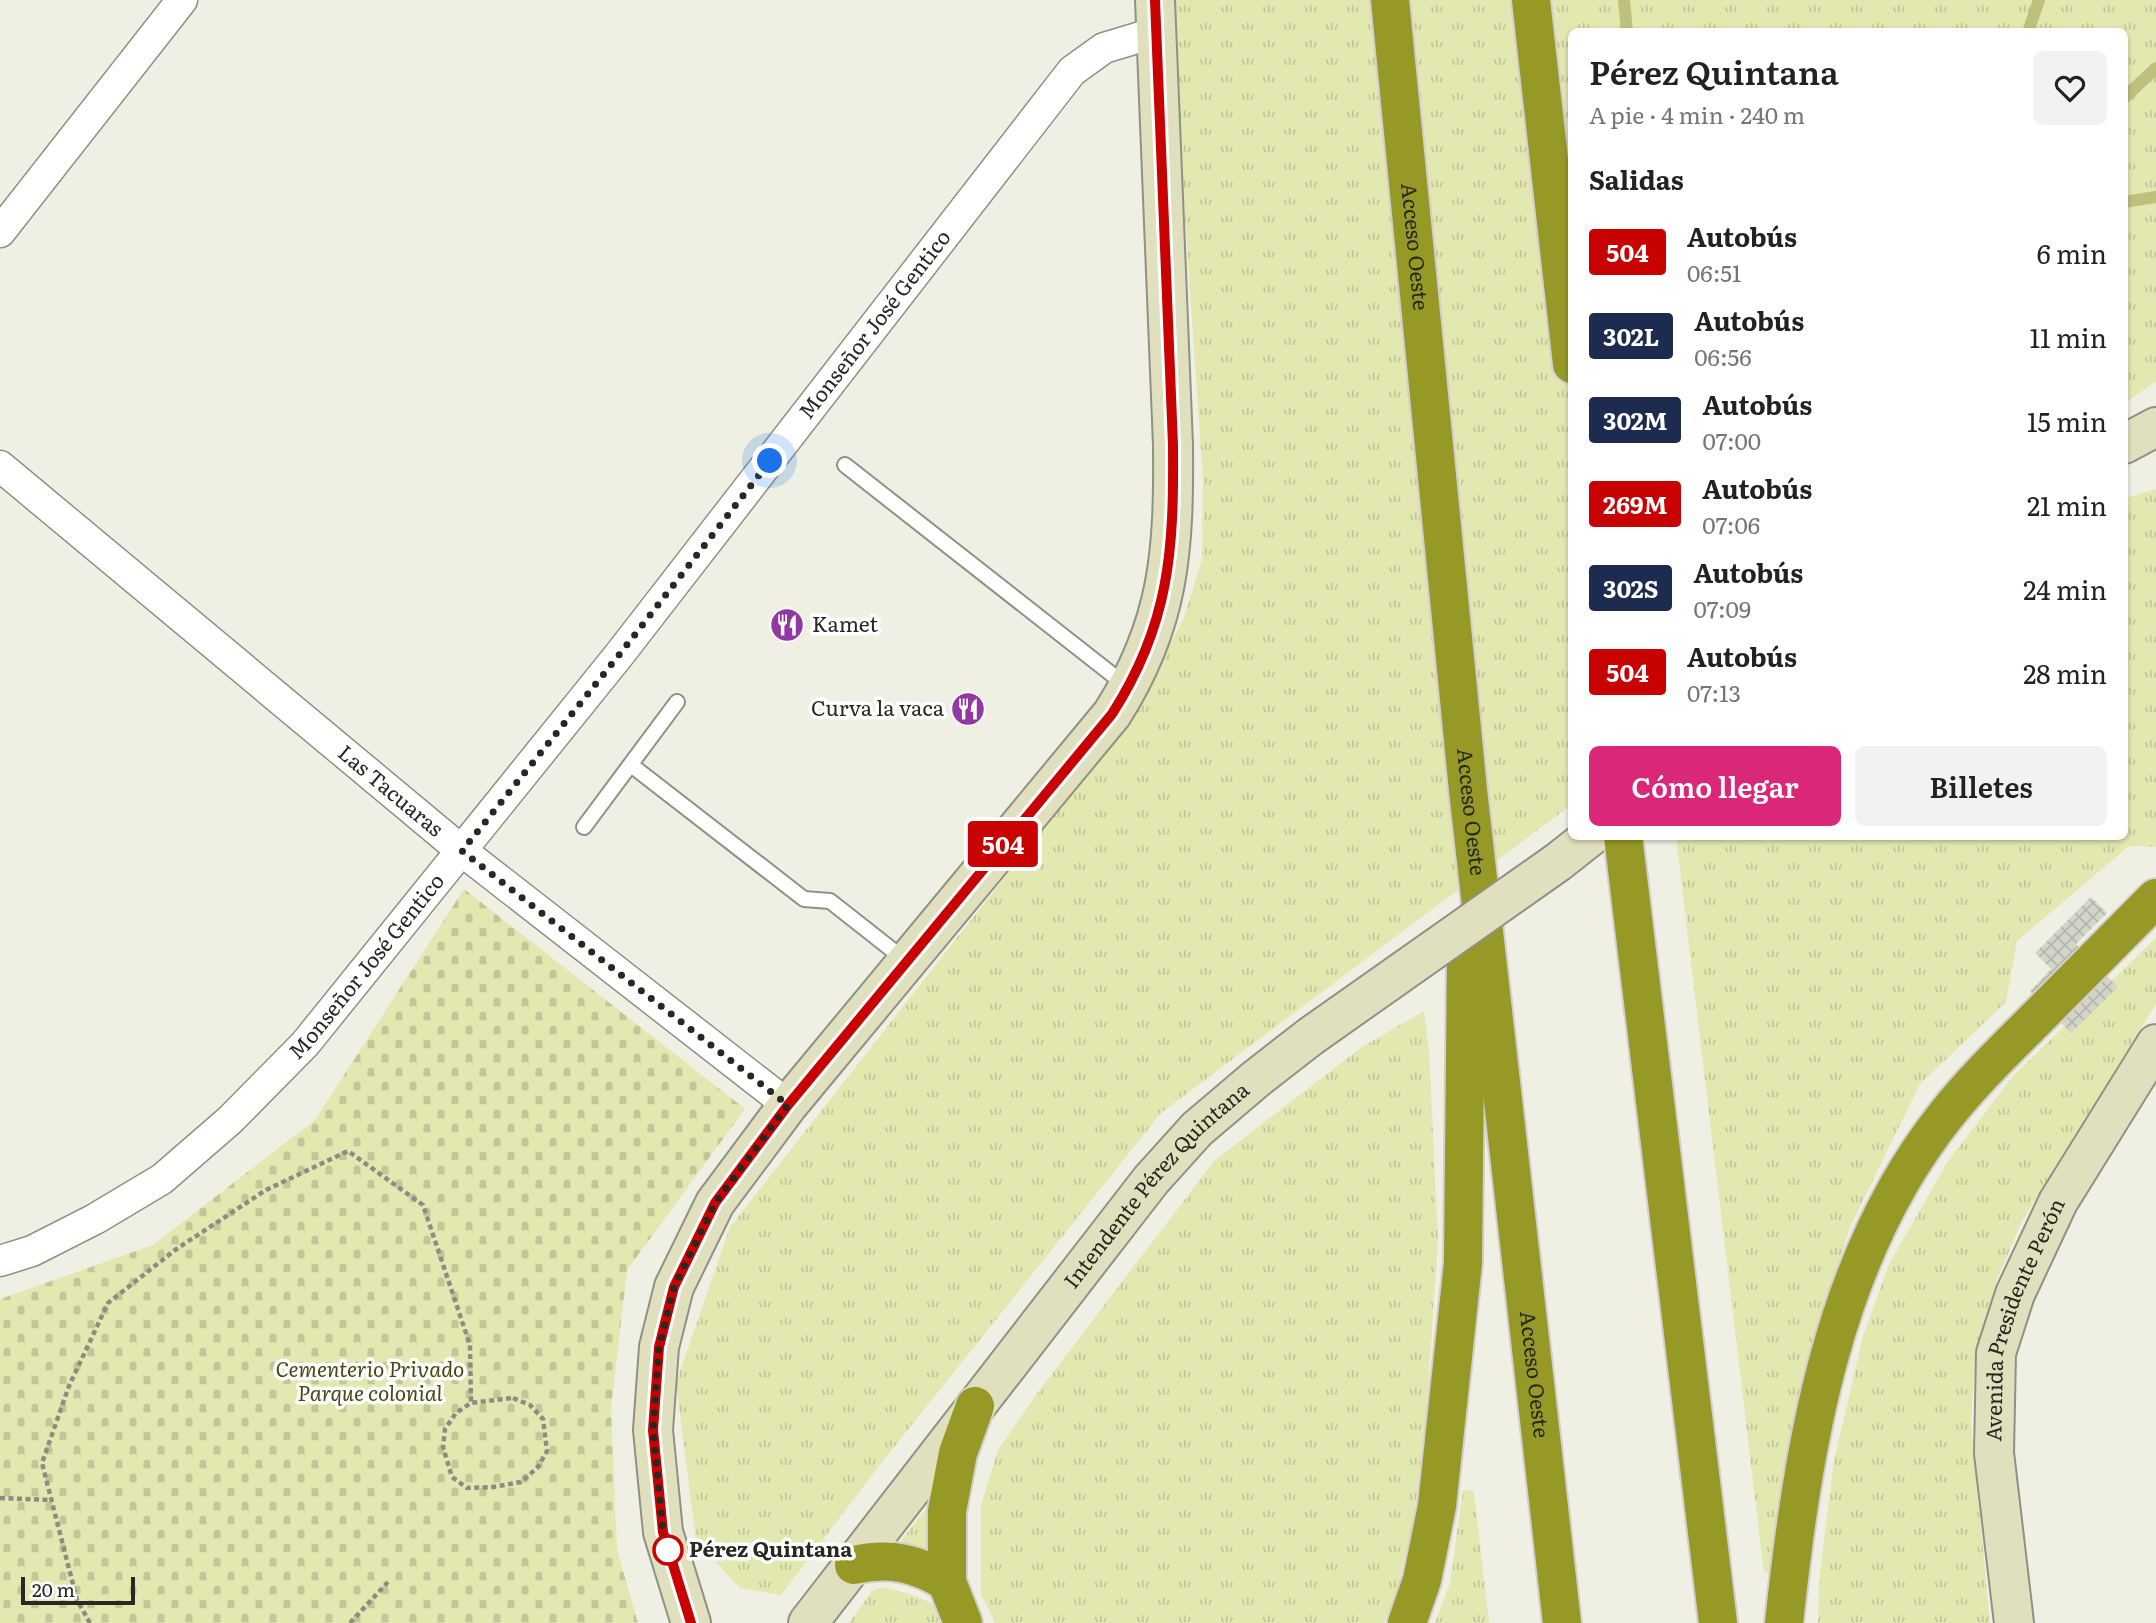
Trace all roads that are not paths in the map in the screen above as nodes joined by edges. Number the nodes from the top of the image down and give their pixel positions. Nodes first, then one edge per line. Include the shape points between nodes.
1 (181, 0) edge
2 (1390, 0) edge
3 (1531, 0) edge
4 (1156, 16) edge
5 (0, 232) edge
6 (1568, 328) edge
7 (2156, 428) edge
8 (2128, 442) edge
9 (845, 465) dead end
10 (0, 466) edge
11 (1129, 688) junction
12 (677, 702) dead end
13 (631, 765) junction
14 (1468, 790) junction
15 (584, 827) dead end
16 (1585, 840) edge
17 (1623, 840) edge
18 (462, 851) junction
19 (2156, 898) edge
20 (906, 961) junction
21 (2156, 1044) edge
22 (788, 1105) junction
23 (0, 1261) edge
24 (975, 1406) junction
25 (854, 1565) junction
26 (947, 1582) junction
27 (691, 1623) edge
28 (808, 1623) edge
29 (963, 1623) edge
30 (1407, 1623) edge
31 (1562, 1623) edge
32 (1718, 1623) edge
33 (1784, 1623) edge
34 (2014, 1623) edge

1 - 5 street
2 - 14 highway, Acceso Oeste
3 - 6 highway
4 - 11 street via 1174,511 1164,596 1149,646
4 - 18 street, Monseñor José Gentico via 1072,71
7 - 8 street
9 - 11 lane
10 - 18 street, Las Tacuaras
11 - 20 street
12 - 13 lane
13 - 15 lane
13 - 20 lane via 804,899 830,901
14 - 30 highway via 1463,1263 1437,1506 1422,1580
14 - 31 highway, Acceso Oeste
16 - 24 street, Intendente Pérez Quintana, bridge via 1311,1036 1197,1129 1151,1180
17 - 32 highway
18 - 22 street, Las Tacuaras
18 - 23 street, Monseñor José Gentico via 305,1044 220,1129 162,1179 32,1251
19 - 33 highway via 1982,1073 1945,1116 1893,1197 1848,1295 1819,1396 1797,1515
20 - 22 street
21 - 34 street, Avenida Presidente Perón via 2058,1202 2015,1294 1996,1353 1994,1453
22 - 27 street via 715,1203 674,1287 659,1347 653,1430 663,1532
24 - 25 street, Intendente Pérez Quintana
24 - 26 highway via 951,1482
25 - 26 highway via 903,1562
25 - 28 street, Intendente Pérez Quintana
26 - 29 highway

